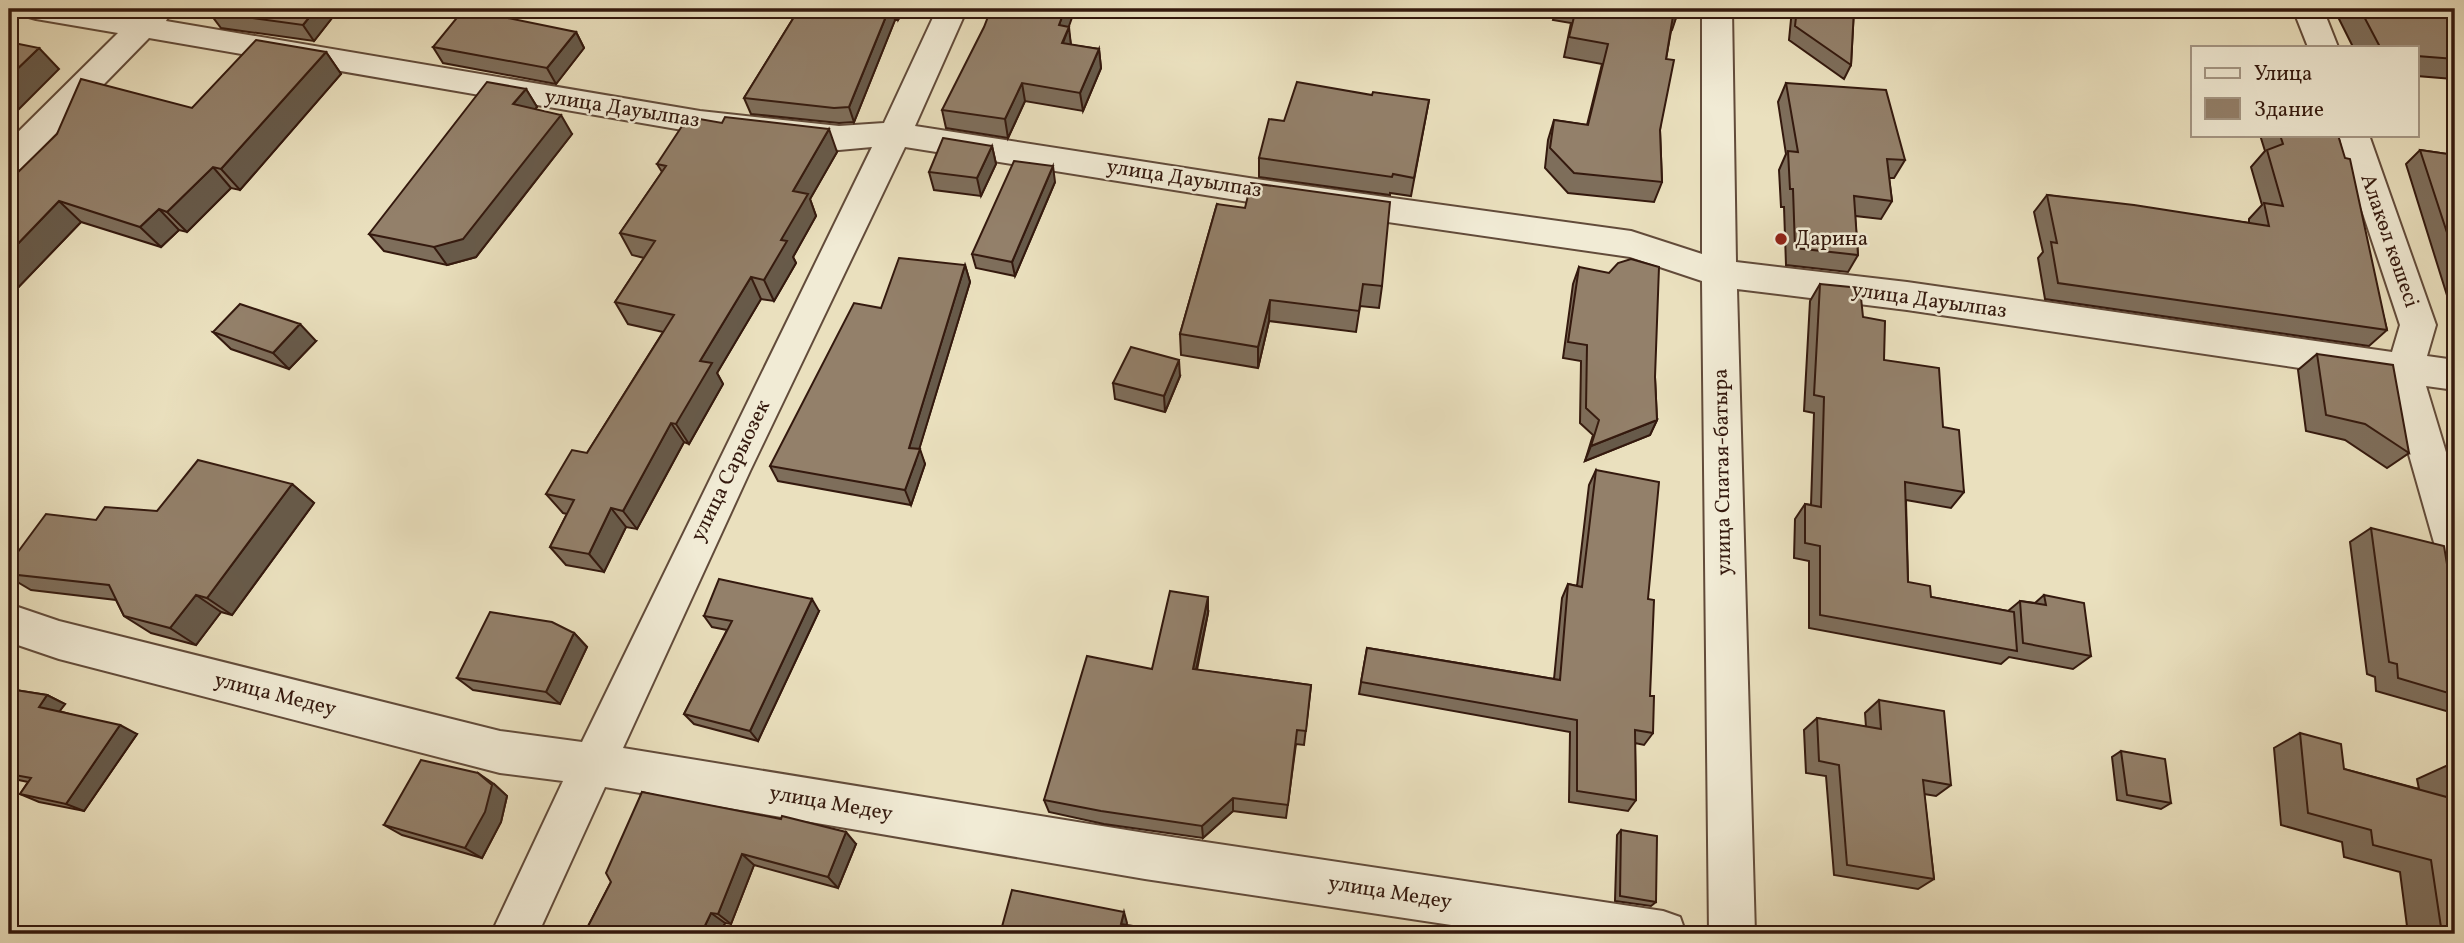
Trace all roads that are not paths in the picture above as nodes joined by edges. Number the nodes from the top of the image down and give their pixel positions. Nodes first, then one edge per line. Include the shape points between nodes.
1 (36, 9) edge
2 (952, 9) edge
3 (1717, 9) edge
4 (2308, 9) edge
5 (150, 18) edge
6 (2323, 46) edge
7 (894, 134) junction
8 (2353, 136) edge
9 (9, 161) edge
10 (1719, 273) junction
11 (2402, 367) junction
12 (2455, 375) edge
13 (2455, 546) edge
14 (9, 623) edge
15 (592, 764) junction
16 (514, 934) edge
17 (1663, 934) edge
18 (1732, 934) edge

1 - 5 street, улица Дауылпаз
2 - 7 street, улица Сарыозек
3 - 10 street, улица Спатая-батыра
4 - 6 street
5 - 7 street, улица Дауылпаз via 700,122 839,138
5 - 9 street
7 - 10 street, улица Дауылпаз via 1631,244
7 - 15 street, улица Сарыозек
8 - 11 street, Алакөл көшесі via 2418,325 2413,349
10 - 11 street, улица Дауылпаз
10 - 18 street, улица Спатая-батыра
11 - 12 street, улица Дауылпаз
11 - 13 street
14 - 15 street, улица Медеу via 59,640 500,752
15 - 16 street, улица Сарыозек
15 - 17 street, улица Медеу via 1145,856

